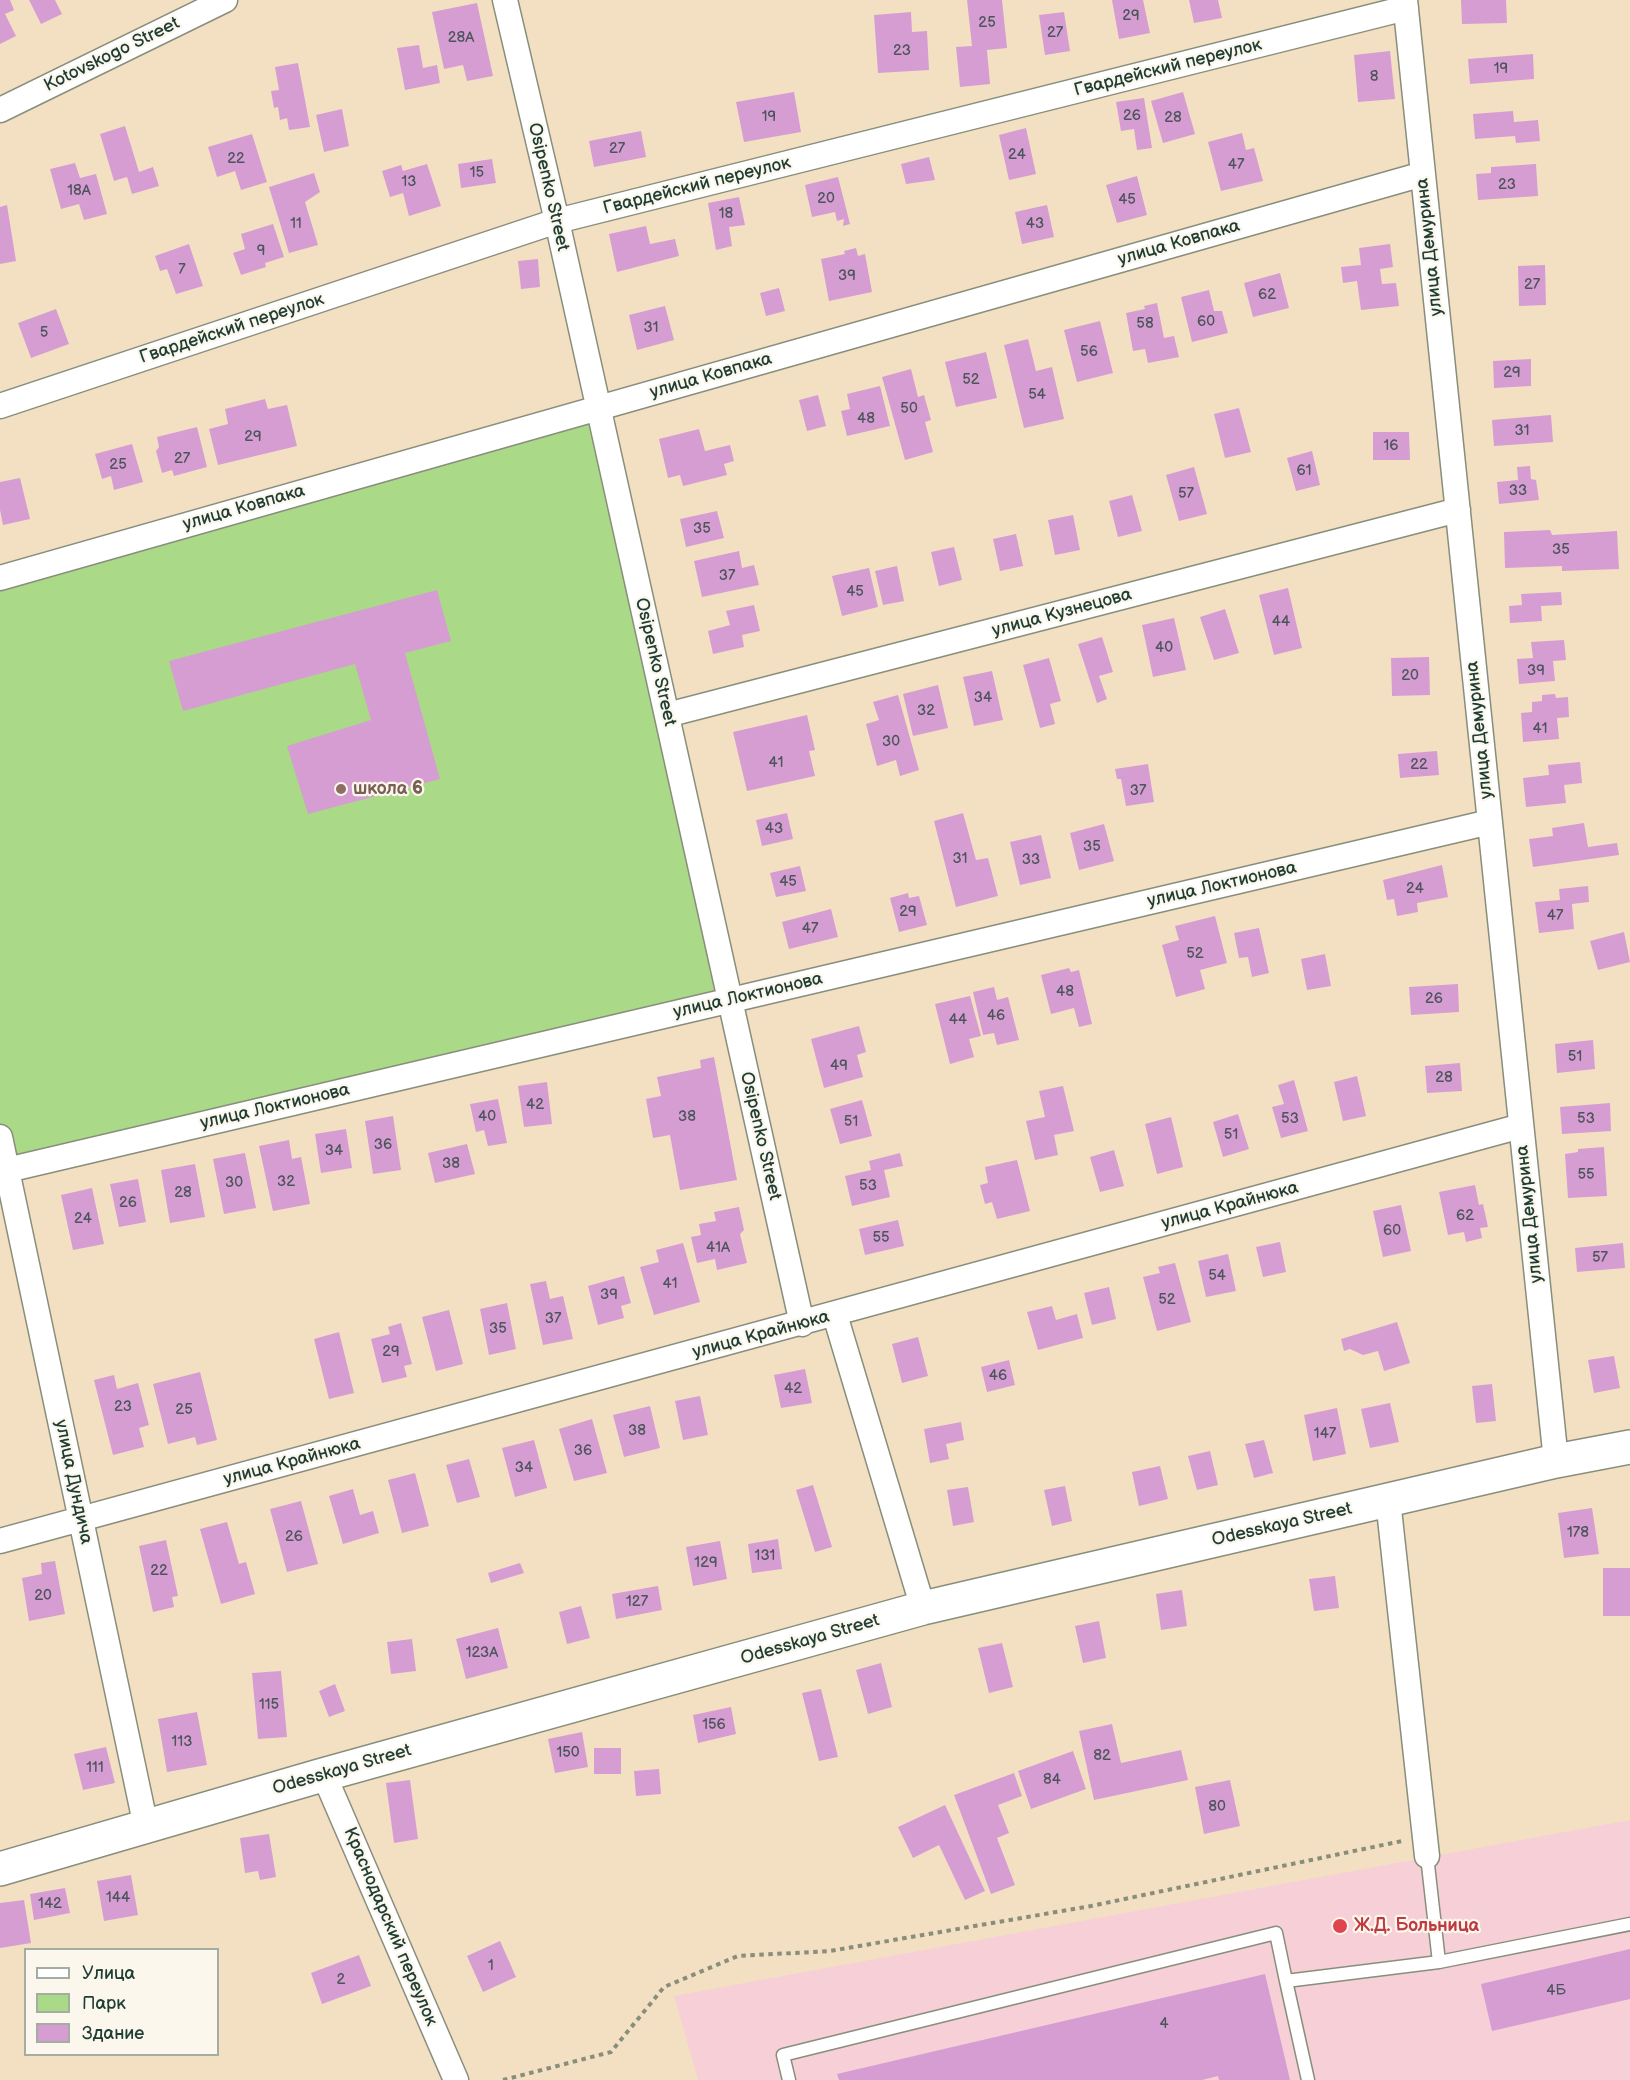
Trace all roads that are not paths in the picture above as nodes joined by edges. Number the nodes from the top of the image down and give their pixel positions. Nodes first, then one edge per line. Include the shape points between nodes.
1 (225, 0) edge
2 (505, 0) edge
3 (1405, 4) edge
4 (0, 110) edge
5 (1423, 174) junction
6 (556, 221) junction
7 (0, 406) edge
8 (598, 408) junction
9 (1458, 510) junction
10 (0, 578) edge
11 (667, 716) junction
12 (1490, 822) junction
13 (730, 1000) junction
14 (1521, 1126) junction
15 (0, 1137) edge
16 (7, 1170) junction
17 (8, 1218) edge
18 (835, 1315) junction
19 (802, 1324) junction
20 (1630, 1447) edge
21 (1556, 1461) junction
22 (1388, 1500) junction
23 (81, 1519) junction
24 (0, 1541) edge
25 (923, 1608) junction
26 (324, 1774) junction
27 (146, 1827) junction
28 (1426, 1846) joint
29 (0, 1869) edge
30 (1630, 1924) edge
31 (1439, 1962) junction
32 (1286, 1981) junction
33 (456, 2080) edge
34 (789, 2080) edge
35 (1308, 2080) edge

1 - 4 street, Kotovskogo Street
2 - 6 street, Osipenko Street
3 - 5 street, улица Демурина
3 - 6 street, Гвардейский переулок
5 - 8 street, улица Ковпака
5 - 9 street, улица Демурина
6 - 7 street, Гвардейский переулок
6 - 8 street, Osipenko Street
8 - 10 street, улица Ковпака
8 - 11 street, Osipenko Street
9 - 11 street, улица Кузнецова
9 - 12 street, улица Демурина
11 - 13 street, Osipenko Street
12 - 13 street, улица Локтионова
12 - 14 street, улица Демурина
13 - 16 street, улица Локтионова
13 - 19 street, Osipenko Street
14 - 18 street, улица Крайнюка
14 - 21 street, улица Демурина
15 - 16 street, улица Дундича
16 - 17 street, улица Дундича
17 - 23 street, улица Дундича
18 - 19 street, улица Крайнюка
18 - 25 street
19 - 23 street, улица Крайнюка
20 - 21 main road, Odesskaya Street
21 - 22 main road, Odesskaya Street
22 - 25 main road, Odesskaya Street
22 - 28 street
23 - 24 street, улица Крайнюка
23 - 27 street, улица Дундича
25 - 26 main road, Odesskaya Street
26 - 27 main road, Odesskaya Street
26 - 33 street, Краснодарский переулок
27 - 29 main road, Odesskaya Street
28 - 31 lane
30 - 31 lane
31 - 32 lane
32 - 34 lane via 1276,1933 783,2055
32 - 35 lane

